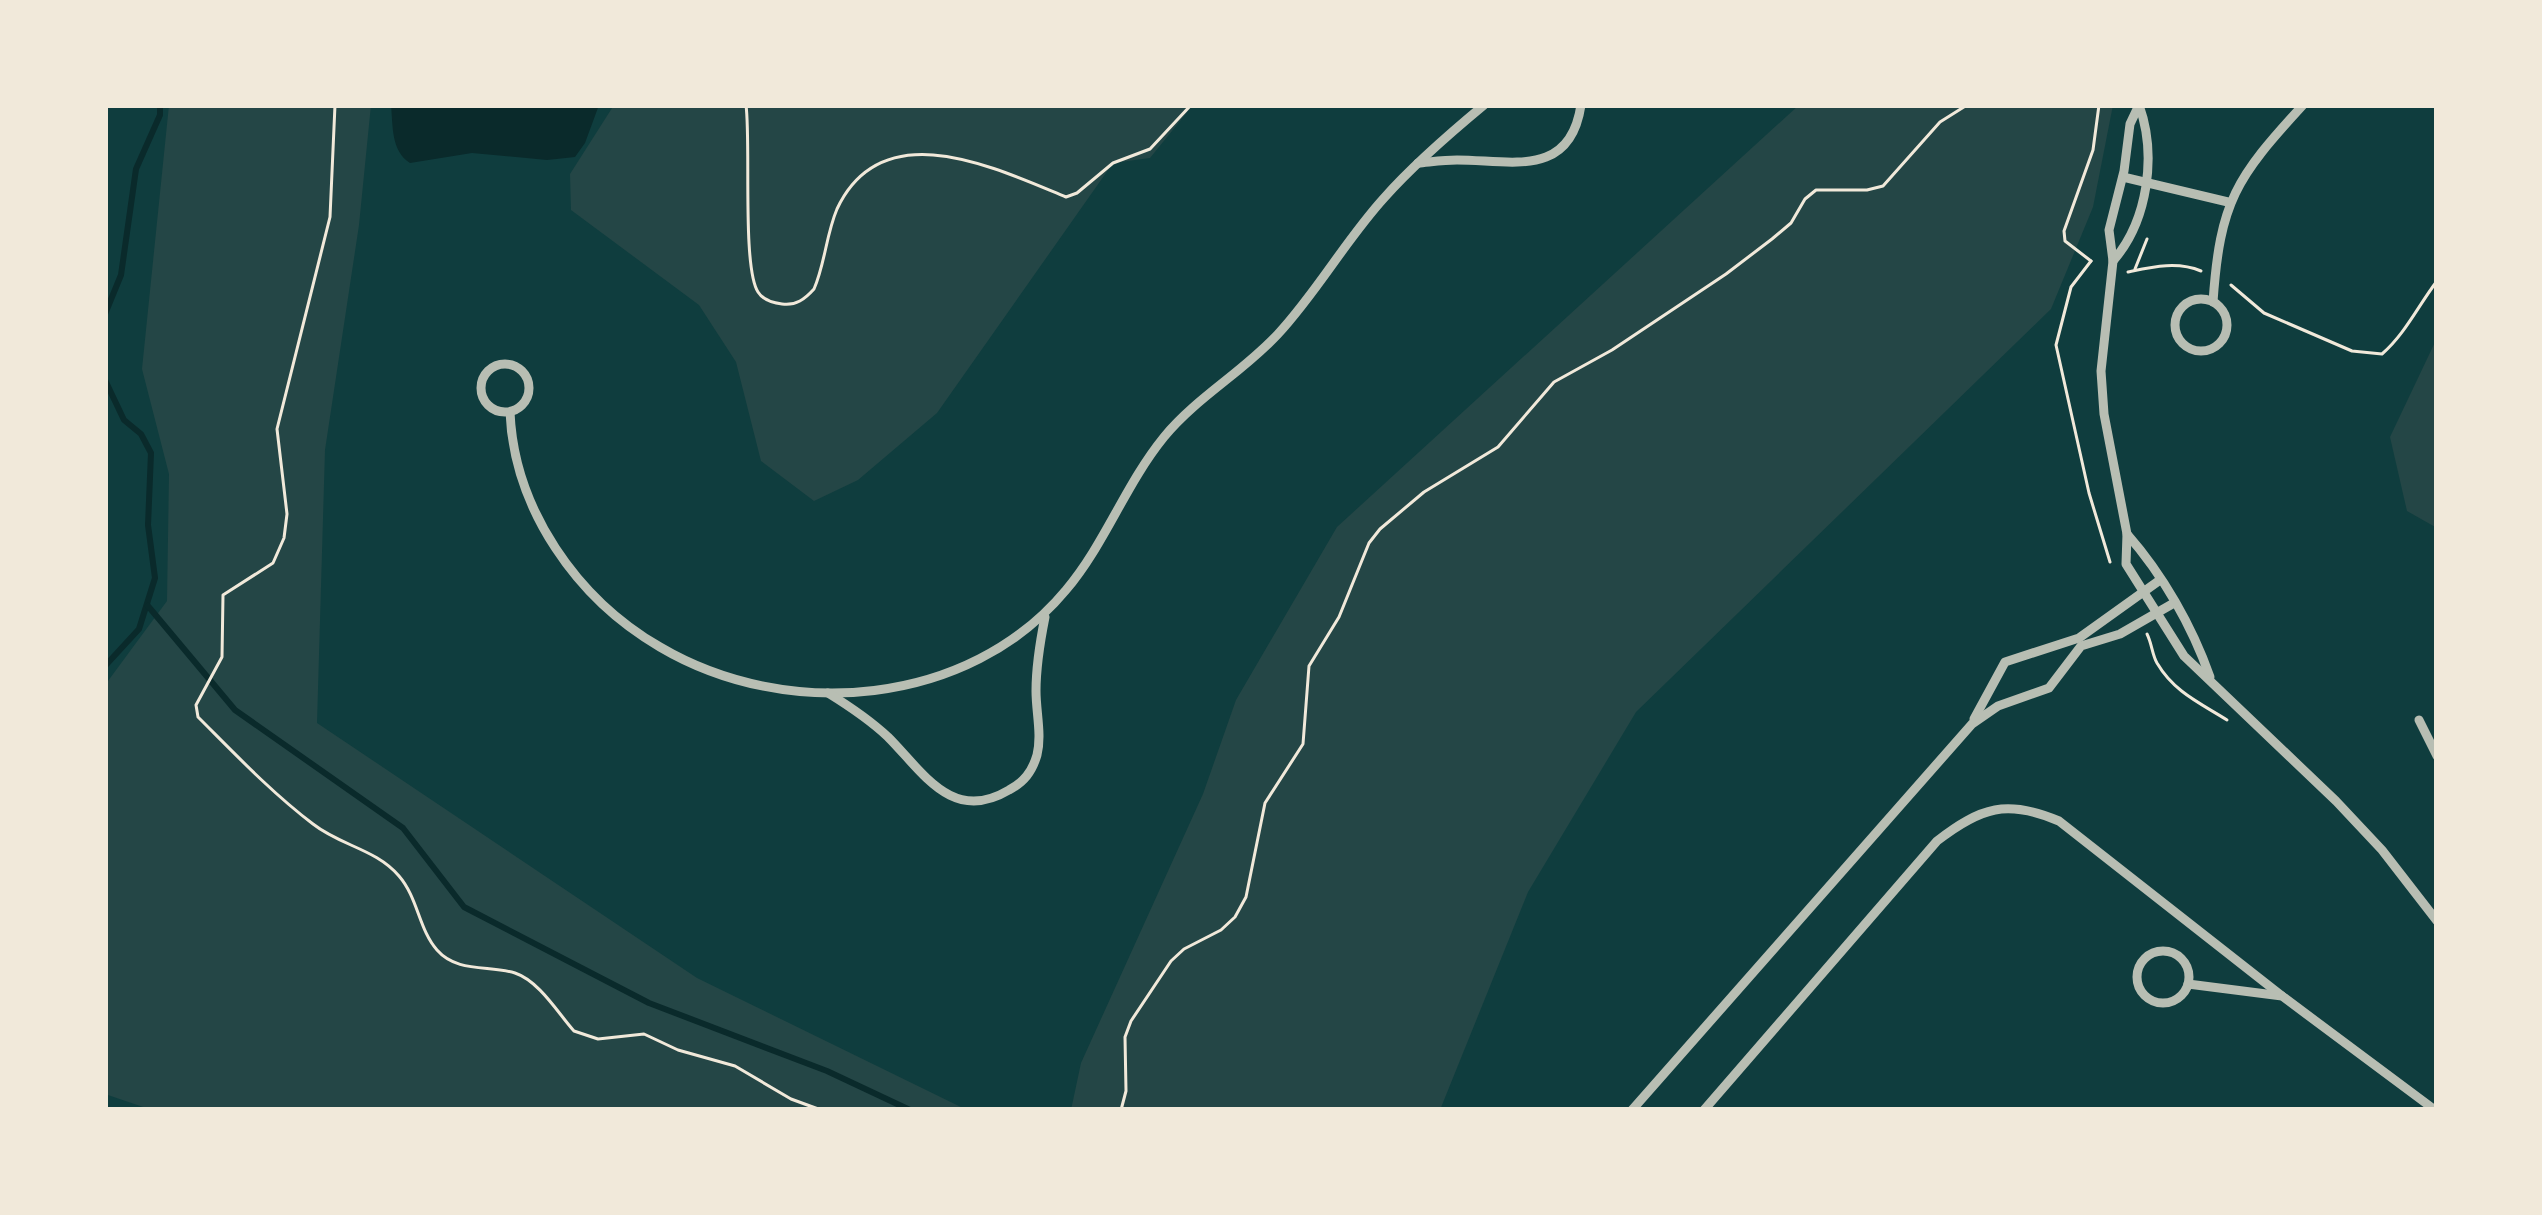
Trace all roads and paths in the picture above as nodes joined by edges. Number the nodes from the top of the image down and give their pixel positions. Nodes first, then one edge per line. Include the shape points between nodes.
1 (335, 105) edge
2 (746, 105) edge
3 (1191, 105) edge
4 (1484, 105) edge
5 (1581, 105) edge
6 (1967, 105) edge
7 (2139, 105) edge
8 (2303, 105) edge
9 (1418, 163) junction
10 (2123, 177) junction
11 (2145, 182) junction
12 (2228, 202) junction
13 (2113, 261) junction
14 (2213, 302) junction
15 (509, 412) junction
16 (2127, 535) junction
17 (2160, 580) junction
18 (2142, 590) junction
19 (2174, 603) junction
20 (1046, 614) junction
21 (2157, 616) junction
22 (2210, 677) junction
23 (828, 693) junction
24 (2419, 720) dead end
25 (1972, 724) junction
26 (2437, 756) edge
27 (2437, 921) edge
28 (2188, 984) junction
29 (2282, 996) junction
30 (820, 1110) edge
31 (1121, 1110) edge
32 (1632, 1110) edge
33 (1704, 1110) edge
34 (2435, 1110) edge

1 - 30 path via 330,217 277,429 284,538 268,568 223,596 222,657 196,705 198,717 314,826 399,875 435,949 454,964 517,974 584,1036 644,1034 736,1066
2 - 3 path via 752,276 767,301 788,306 814,289 837,211 868,166 944,156 1066,197 1113,163 1150,149
4 - 9 street
5 - 9 street via 1570,138 1529,164
6 - 31 path via 1940,122 1883,186 1816,190 1791,223 1726,274 1553,382 1498,447 1400,509 1369,543 1309,666 1303,744 1265,803 1246,897 1221,930 1171,961 1131,1021
7 - 10 street
7 - 11 street via 2150,145
8 - 12 street
9 - 20 street via 1275,338 1165,436
10 - 11 street
10 - 13 street via 2109,230
11 - 12 street
11 - 13 street via 2130,242
12 - 14 street
13 - 16 street via 2101,371
14 - 14 street via 2195,299 2180,309 2174,326 2188,349 2212,349 2224,338 2227,322
15 - 15 street via 530,391 527,376 508,363 492,367 481,388 486,404
15 - 23 street via 526,491 563,561 590,592 685,662 746,684
16 - 17 street
16 - 18 street via 2126,564
17 - 18 street
17 - 19 street
18 - 21 street
18 - 25 street via 2079,638 2005,662
19 - 21 street
19 - 22 street
20 - 23 street via 985,657 935,676
20 - 23 street via 1036,665 1036,760 1029,775 990,800 939,789 886,735
21 - 22 street
21 - 25 street via 2081,646 2049,688
22 - 27 street via 2382,850
24 - 26 street
25 - 32 street
28 - 28 street via 2182,959 2166,951 2138,969 2138,986 2156,1002 2172,1001
28 - 29 street
29 - 33 street via 2059,821 2029,808 1999,808 1968,817 1937,841
29 - 34 street

